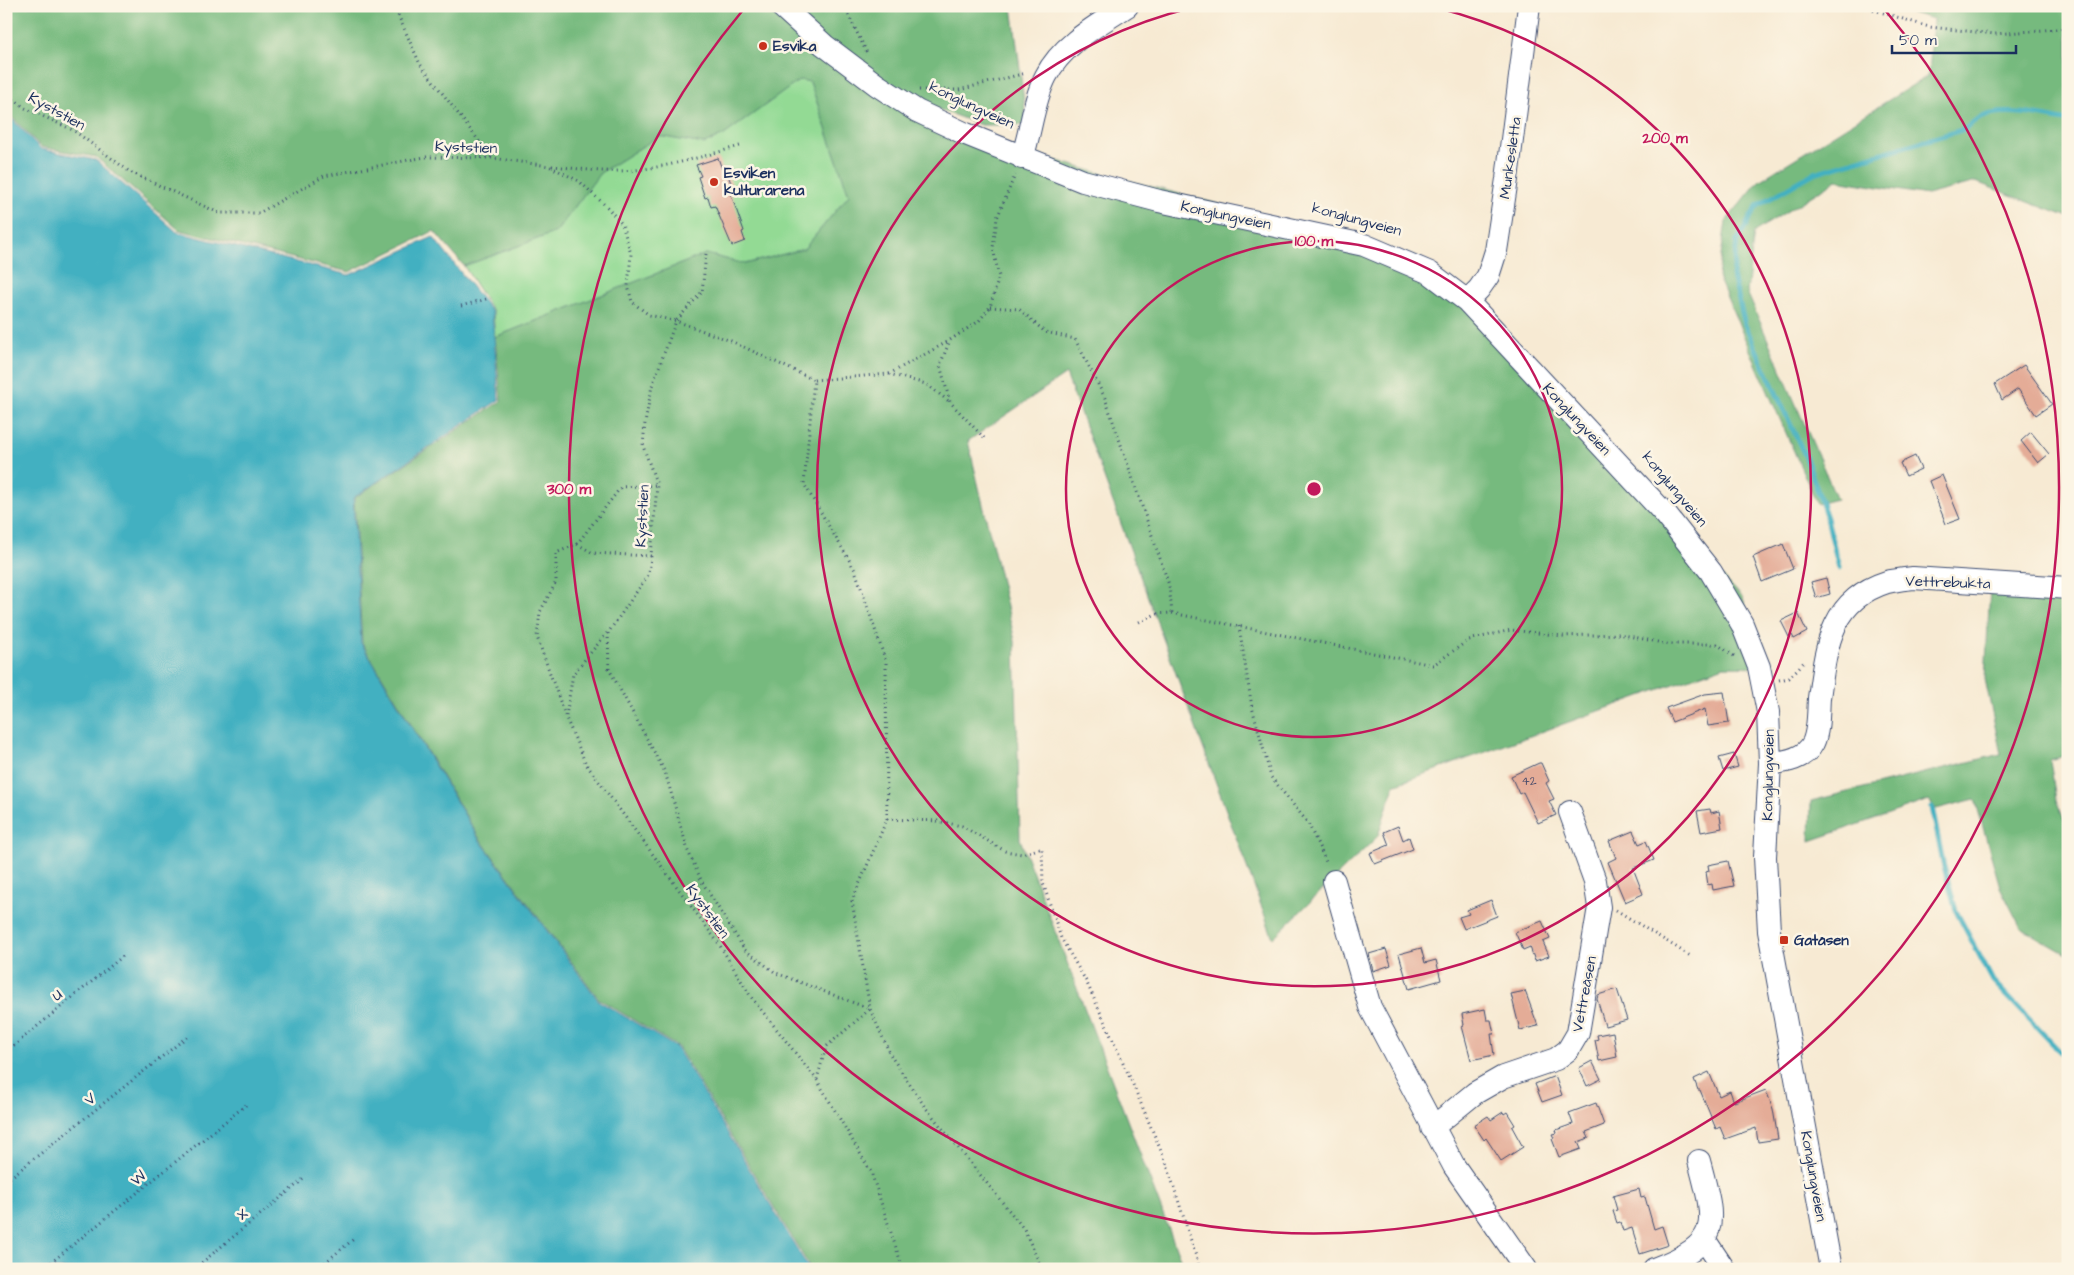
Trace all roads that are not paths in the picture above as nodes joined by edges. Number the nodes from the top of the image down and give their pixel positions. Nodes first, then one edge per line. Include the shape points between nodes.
1 (781, 6) edge
2 (1127, 6) edge
3 (1529, 6) edge
4 (1022, 158) junction
5 (1467, 301) junction
6 (2068, 588) edge
7 (1770, 763) junction
8 (1570, 812) dead end
9 (1334, 881) road end
10 (1432, 1128) junction
11 (1699, 1161) dead end
12 (1704, 1239) junction
13 (1526, 1269) edge
14 (1654, 1269) edge
15 (1724, 1269) edge
16 (1830, 1269) edge

1 - 4 street, Konglungveien via 824,45 917,111
2 - 4 street via 1088,31 1063,53 1046,76
3 - 5 street, Munkesletta via 1496,252 1488,276
4 - 5 street, Konglungveien via 1083,181 1159,201 1364,245 1430,273
5 - 7 street, Konglungveien via 1666,515 1716,581 1768,674
6 - 7 street, Vettrebukta via 1913,578 1888,582 1865,591 1848,605 1827,644 1812,744 1804,754 1788,761
7 - 16 street, Konglungveien via 1765,857 1769,931
8 - 10 street, Vettreåsen via 1595,881 1599,907 1578,1033 1568,1050 1556,1059 1503,1077 1482,1089
9 - 10 street via 1370,1007
10 - 13 street via 1454,1166
11 - 12 street via 1710,1204 1711,1224
12 - 14 street via 1685,1256
12 - 15 street

